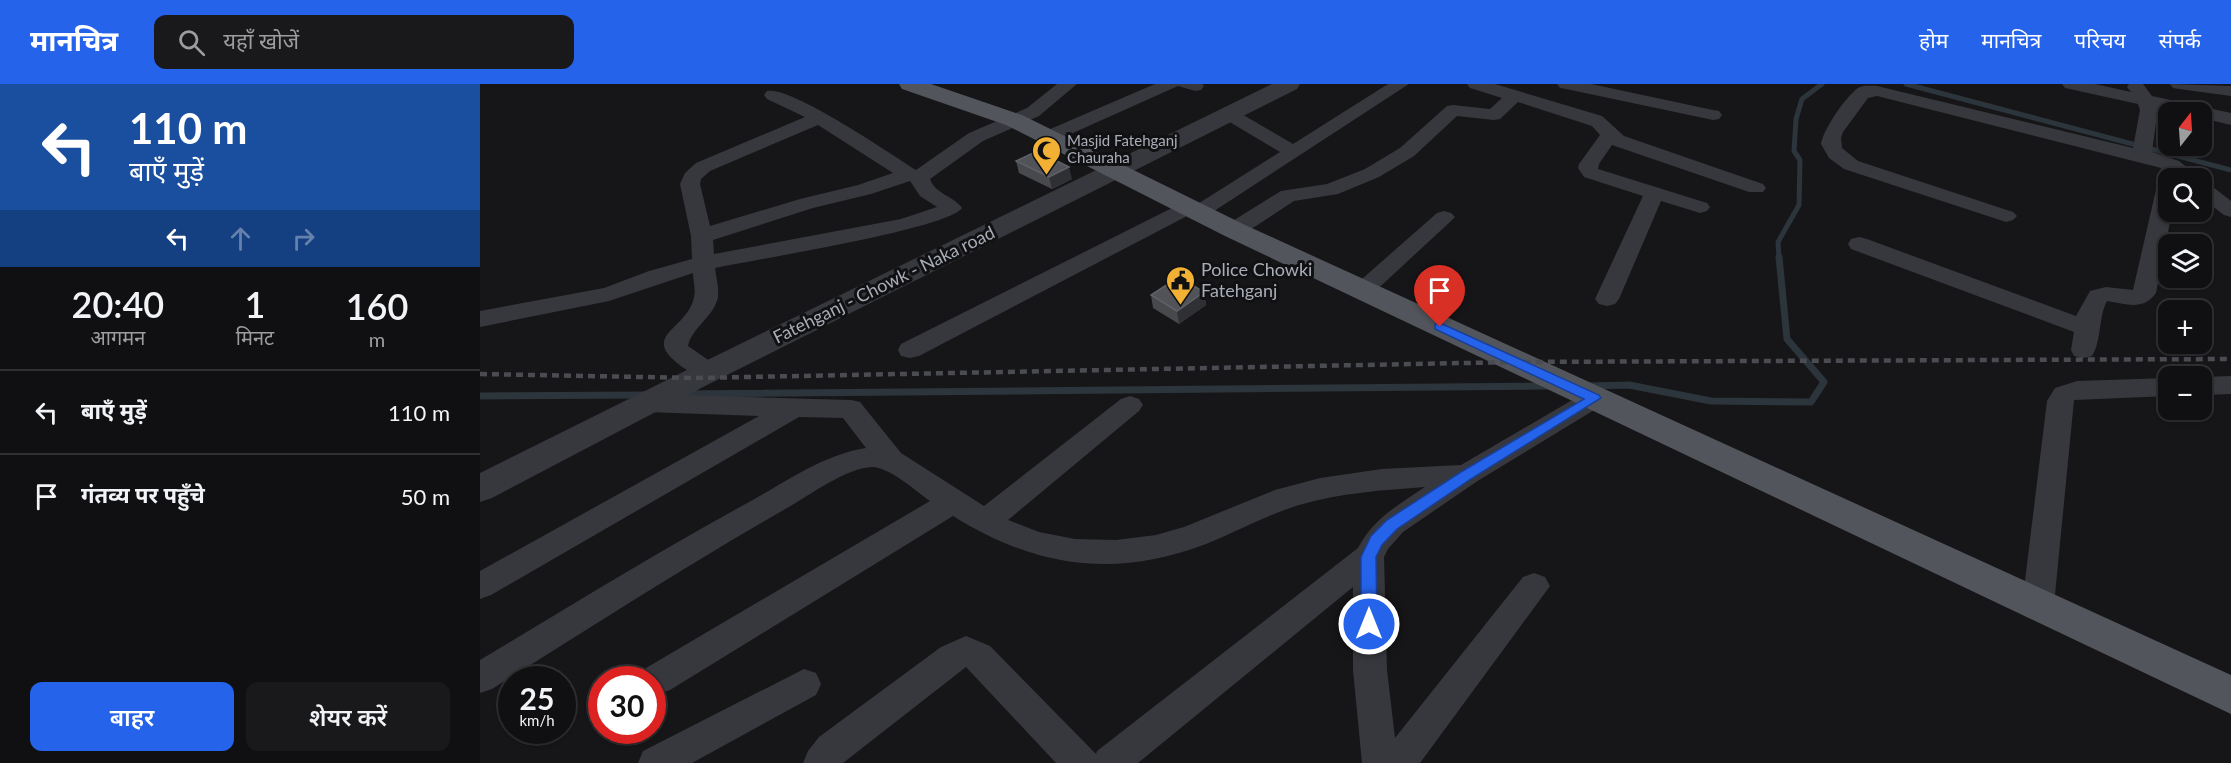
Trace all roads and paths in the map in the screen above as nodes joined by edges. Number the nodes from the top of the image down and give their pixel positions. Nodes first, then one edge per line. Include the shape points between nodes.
1 (910, 84) edge
2 (1068, 84) edge
3 (1170, 84) edge
4 (1289, 84) edge
5 (1400, 84) edge
6 (1476, 84) edge
7 (1566, 84) edge
8 (2071, 84) edge
9 (2134, 84) edge
10 (2179, 84) edge
11 (1543, 86) dead end
12 (937, 88) edge
13 (2231, 91) edge
14 (773, 95) dead end
15 (1517, 97) junction
16 (2146, 100) junction
17 (1229, 114) junction
18 (1713, 114) dead end
19 (819, 118) junction
20 (2231, 119) edge
21 (1014, 120) junction
22 (1610, 136) junction
23 (1048, 137) junction
24 (2143, 150) junction
25 (1293, 152) junction
26 (2174, 168) edge
27 (1116, 170) junction
28 (914, 176) junction
29 (2212, 184) edge
30 (1756, 188) dead end
31 (2231, 189) edge
32 (1654, 194) junction
33 (2212, 196) edge
34 (1700, 207) dead end
35 (1193, 210) junction
36 (2231, 211) edge
37 (2006, 216) dead end
38 (1443, 217) dead end
39 (2169, 222) edge
40 (1233, 230) junction
41 (702, 236) junction
42 (1859, 244) dead end
43 (704, 263) junction
44 (1362, 291) junction
45 (1607, 299) dead end
46 (480, 319) edge
47 (910, 350) dead end
48 (694, 379) junction
49 (2231, 385) edge
50 (2212, 386) edge
51 (2158, 387) edge
52 (1576, 389) junction
53 (646, 403) junction
54 (1130, 405) dead end
55 (795, 407) junction
56 (891, 460) junction
57 (1466, 476) junction
58 (480, 489) edge
59 (954, 501) junction
60 (986, 521) junction
61 (1369, 557) junction
62 (480, 586) edge
63 (1534, 586) dead end
64 (2038, 605) junction
65 (666, 674) edge
66 (480, 678) edge
67 (804, 684) dead end
68 (2231, 695) edge
69 (656, 763) edge
70 (820, 763) edge
71 (1081, 763) edge
72 (1110, 763) edge
73 (1380, 763) edge
74 (1398, 763) edge

1 - 12 main road
2 - 21 street via 1046,104
3 - 23 street
4 - 17 street, Fatehganj - Chowk - Naka road
5 - 25 street
6 - 15 street
7 - 18 street
8 - 16 street
9 - 16 street
10 - 13 street
11 - 15 street
12 - 21 main road
14 - 19 street
15 - 22 street via 1595,120
15 - 40 street via 1494,115 1453,110 1407,152 1372,173 1331,190 1288,195
16 - 20 street
16 - 24 street via 2149,110
17 - 25 street
17 - 27 street, Fatehganj - Chowk - Naka road
19 - 28 street
19 - 41 street via 722,158 696,173 690,184
21 - 23 main road
21 - 28 street via 976,137
22 - 30 street
22 - 32 street via 1589,164 1591,172
23 - 27 main road
24 - 26 street
24 - 37 street via 1870,90 1863,93 1830,134 1830,147 1851,165
25 - 35 street
27 - 35 main road
27 - 48 street, Fatehganj - Chowk - Naka road
28 - 41 street via 807,203
28 - 43 street via 931,195 952,208 901,225
29 - 31 street
32 - 34 street
32 - 45 street
33 - 36 street
35 - 40 main road
35 - 47 street
38 - 44 street
39 - 42 street via 2144,293 2140,298 2098,296 2089,313 2084,339
40 - 44 main road
41 - 43 street
43 - 46 street via 602,295
43 - 48 street via 704,304 678,336 676,346
44 - 52 main road
48 - 53 street, Fatehganj - Chowk - Naka road
49 - 50 street
51 - 64 street via 2077,390 2064,394 2060,401
52 - 57 street
52 - 64 main road
53 - 55 street
53 - 58 street, Fatehganj - Chowk - Naka road
54 - 60 street
55 - 56 street via 851,409
55 - 62 street
56 - 59 street
56 - 66 street via 854,460 827,472 716,534
57 - 60 street via 1333,485 1295,495 1191,537 1148,548 1071,550 1013,536
57 - 61 street via 1392,524
59 - 60 street
59 - 65 street
61 - 72 street
61 - 73 street via 1370,670
63 - 74 street
64 - 68 main road
67 - 69 street
70 - 71 street via 832,749 966,651 978,656

